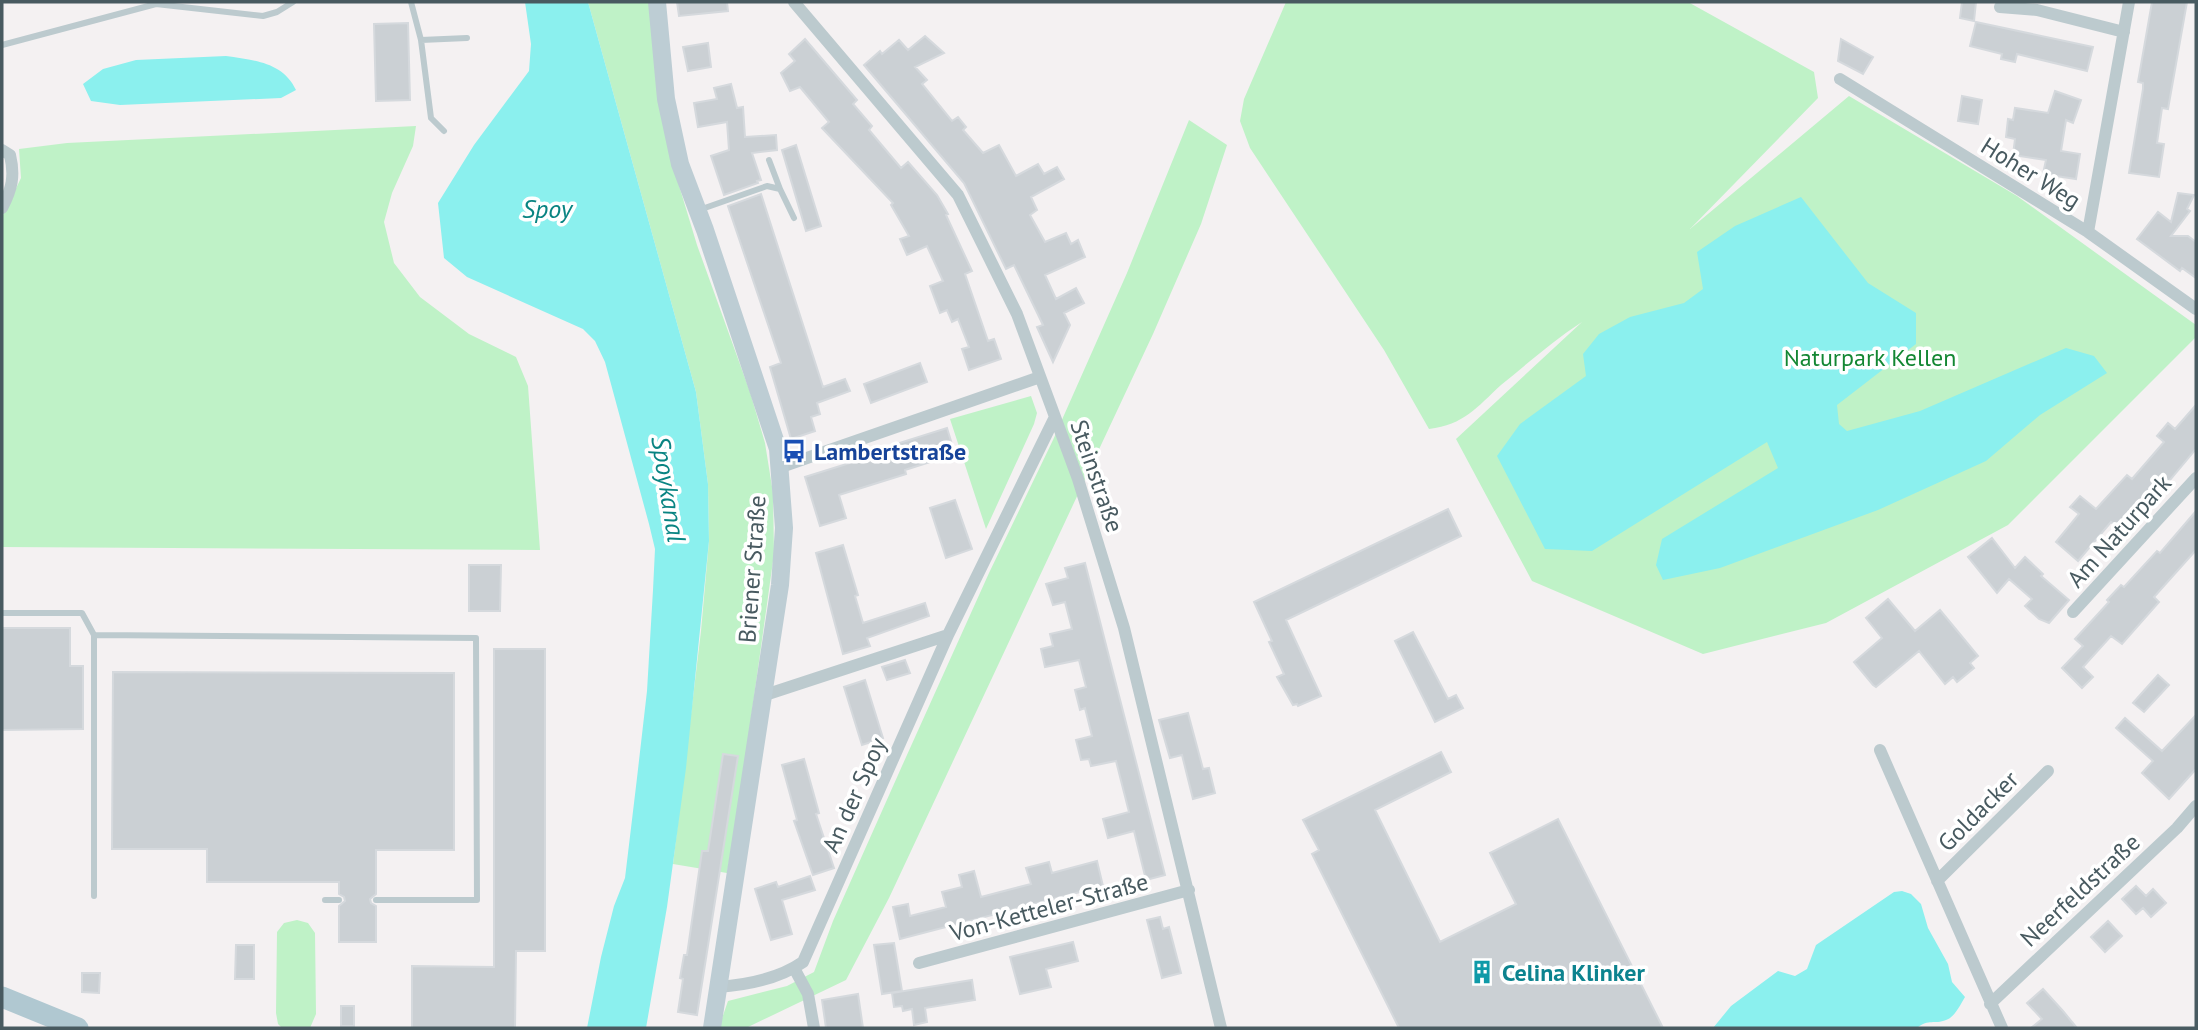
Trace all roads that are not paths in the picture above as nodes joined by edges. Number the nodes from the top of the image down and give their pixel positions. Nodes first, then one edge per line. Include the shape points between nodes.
1 (293, 2) edge
2 (411, 2) edge
3 (657, 2) edge
4 (794, 2) edge
5 (2129, 2) edge
6 (2000, 7) dead end
7 (2124, 32) junction
8 (467, 38) dead end
9 (421, 40) junction
10 (2, 44) edge
11 (1840, 79) dead end
12 (444, 131) dead end
13 (2, 150) edge
14 (769, 160) dead end
15 (780, 189) junction
16 (2, 208) edge
17 (697, 210) junction
18 (794, 218) dead end
19 (2088, 232) junction
20 (2196, 309) edge
21 (1040, 377) junction
22 (1055, 417) junction
23 (781, 467) junction
24 (2196, 478) edge
25 (2, 612) edge
26 (2074, 612) dead end
27 (94, 635) junction
28 (948, 635) junction
29 (765, 695) junction
30 (1880, 750) dead end
31 (2048, 771) dead end
32 (2196, 806) edge
33 (1937, 881) junction
34 (1189, 890) junction
35 (94, 896) dead end
36 (325, 900) dead end
37 (339, 900) dead end
38 (376, 900) dead end
39 (919, 963) dead end
40 (794, 968) junction
41 (718, 987) junction
42 (2, 998) edge
43 (1990, 1004) junction
44 (78, 1028) edge
45 (712, 1028) edge
46 (814, 1028) edge
47 (1222, 1028) edge
48 (2002, 1028) edge

1 - 10 lane via 263,16 156,4
2 - 9 lane
3 - 17 street, Briener Straße via 666,99 680,164
4 - 21 street, Steinstraße via 958,195 1017,314
5 - 7 street
6 - 7 street via 2037,10
7 - 19 street
8 - 9 lane
9 - 12 lane via 432,118
11 - 19 street, Hoher Weg
13 - 16 street via 10,155 14,172
14 - 15 lane
15 - 17 lane via 767,186
15 - 18 lane
17 - 23 street, Briener Straße via 772,427
19 - 20 street, Hoher Weg
21 - 22 street, Steinstraße
21 - 23 street
22 - 28 street, An der Spoy
22 - 34 street, Steinstraße via 1124,628
23 - 29 street, Briener Straße via 782,563
24 - 26 street, Am Naturpark
25 - 27 lane via 82,613
27 - 35 lane
27 - 38 lane via 476,638 477,900
28 - 29 street
28 - 40 street, An der Spoy via 803,962
29 - 41 street, Briener Straße
30 - 33 street, Goldacker
31 - 33 street, Goldacker
32 - 43 street, Neerfeldstraße
33 - 43 street, Goldacker
34 - 39 street, Von-Ketteler-Straße
34 - 47 street, Steinstraße
36 - 37 lane
40 - 41 street via 741,985
40 - 46 street via 808,994
41 - 45 street, Briener Straße
42 - 44 main road
43 - 48 street, Goldacker

